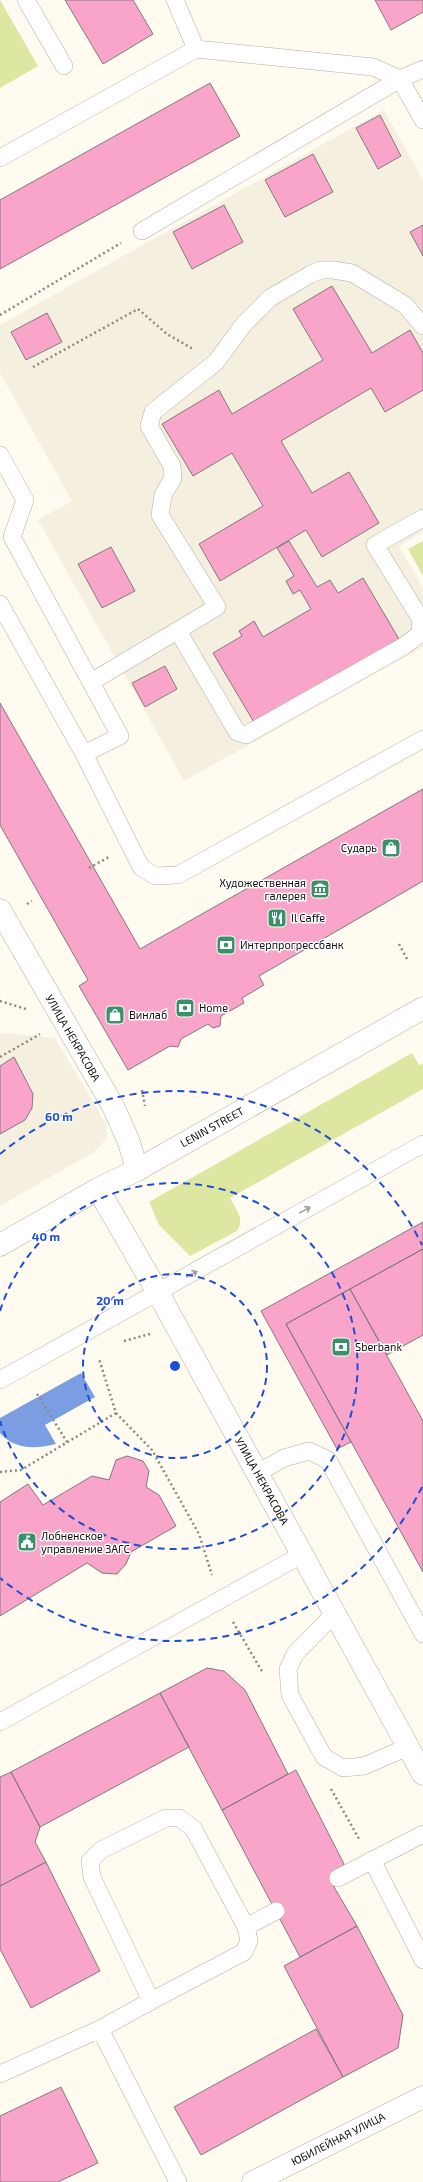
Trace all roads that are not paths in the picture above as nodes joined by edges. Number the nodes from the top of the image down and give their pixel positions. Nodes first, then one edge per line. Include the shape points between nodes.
1 (26, 0) edge
2 (175, 0) edge
3 (196, 49) junction
4 (64, 66) dead end
5 (423, 69) edge
6 (400, 79) junction
7 (423, 120) edge
8 (0, 158) edge
9 (142, 231) road end
10 (423, 326) edge
11 (0, 456) edge
12 (423, 518) edge
13 (0, 604) edge
14 (178, 631) junction
15 (91, 682) junction
16 (423, 739) edge
17 (84, 754) junction
18 (0, 910) edge
19 (423, 1008) edge
20 (423, 1144) edge
21 (137, 1170) junction
22 (98, 1190) junction
23 (0, 1245) edge
24 (157, 1291) junction
25 (0, 1380) edge
26 (258, 1473) junction
27 (303, 1554) junction
28 (334, 1614) junction
29 (423, 1634) edge
30 (0, 1722) edge
31 (408, 1747) junction
32 (423, 1774) edge
33 (423, 1834) edge
34 (372, 1860) junction
35 (338, 1878) dead end
36 (276, 1911) dead end
37 (246, 1927) junction
38 (423, 1960) edge
39 (151, 2001) junction
40 (100, 2029) junction
41 (0, 2074) edge
42 (423, 2097) edge
43 (178, 2182) edge
44 (253, 2182) edge

1 - 4 lane
2 - 3 lane
3 - 6 lane via 373,67
3 - 8 lane
5 - 6 lane
6 - 7 lane
6 - 9 lane
10 - 14 lane via 405,305 352,273 321,270 270,298 244,324 216,362 153,412 149,426 172,466 173,478 163,495 160,515 217,607
11 - 15 lane via 25,500 12,537
12 - 14 lane via 375,545 420,618 421,633 404,646 246,735 237,732
13 - 17 lane
14 - 15 lane
15 - 17 lane via 120,736
16 - 17 lane via 178,875 155,876 141,867
18 - 21 street, УЛИЦА НЕКРАСОВА via 113,1106 130,1142
19 - 21 street, LENIN STREET
24 -> 20 lane via 194,1273
21 - 22 street, LENIN STREET
22 - 23 street, LENIN STREET
22 - 24 street, УЛИЦА НЕКРАСОВА
24 - 25 lane
24 - 26 street, УЛИЦА НЕКРАСОВА
26 - 27 street, УЛИЦА НЕКРАСОВА
26 - 29 lane via 284,1458 310,1451 328,1460
27 - 28 street, УЛИЦА НЕКРАСОВА
27 - 30 lane
28 - 31 street, УЛИЦА НЕКРАСОВА
28 - 31 lane via 295,1654 288,1670 290,1695 324,1758 344,1768 364,1766
31 - 32 street, УЛИЦА НЕКРАСОВА
33 - 34 lane
34 - 35 lane
34 - 38 lane
36 - 37 lane
37 - 39 lane via 249,1941 244,1952
37 - 39 lane via 193,1828 179,1818 166,1818 101,1850 90,1861 92,1877
39 - 40 lane
40 - 41 lane
40 - 43 lane
42 - 44 street, ЮБИЛЕЙНАЯ УЛИЦА

